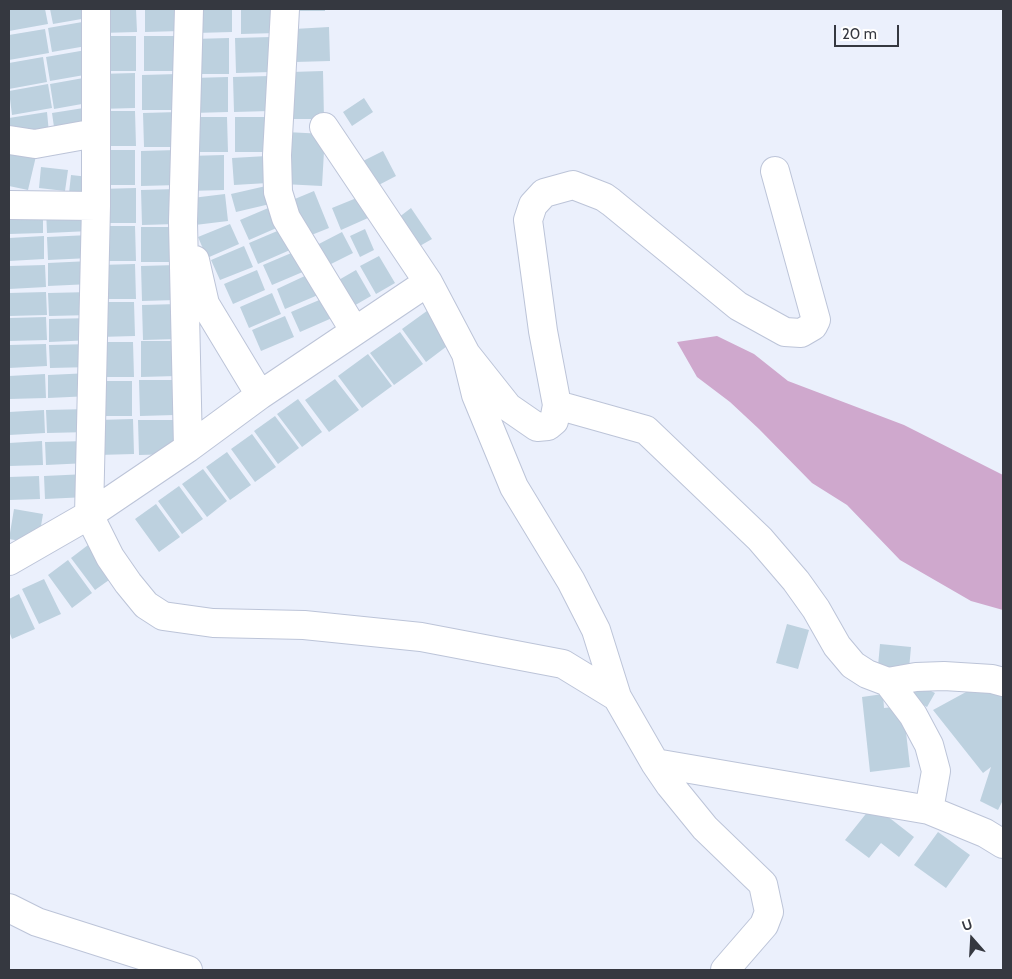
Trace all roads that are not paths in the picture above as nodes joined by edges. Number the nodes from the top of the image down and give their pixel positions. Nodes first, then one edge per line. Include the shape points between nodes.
1 (96, 9) edge
2 (189, 9) edge
3 (285, 9) edge
4 (324, 128) dead end
5 (96, 133) junction
6 (9, 140) edge
7 (775, 171) dead end
8 (9, 205) edge
9 (96, 206) junction
10 (183, 222) junction
11 (428, 282) junction
12 (354, 330) junction
13 (466, 354) junction
14 (260, 395) junction
15 (556, 405) junction
16 (188, 448) junction
17 (89, 515) junction
18 (9, 561) edge
19 (888, 682) junction
20 (1003, 682) edge
21 (618, 697) junction
22 (655, 763) junction
23 (929, 810) junction
24 (1003, 844) edge
25 (9, 908) edge
26 (188, 970) edge
27 (725, 970) edge

1 - 5 street
2 - 10 street
3 - 12 street via 278,192 286,218
4 - 11 street
5 - 6 street via 35,144
5 - 9 street
7 - 15 street via 816,320 813,326 801,333 786,332 738,306 604,197 573,185 544,193 533,205 528,220
8 - 9 street
9 - 17 street
10 - 14 street via 206,304
10 - 16 street
11 - 12 street
11 - 13 street
12 - 14 street
13 - 15 street via 508,406 537,427 554,422
13 - 21 street via 476,395 514,487 580,597 596,630
14 - 16 street
15 - 19 street via 646,430 760,539 796,581 853,666
16 - 17 street
17 - 18 street
17 - 21 street via 110,557 128,583 146,605 163,616 212,623 304,625 421,637 563,664
19 - 20 street via 944,676
19 - 23 street via 913,715 929,744 936,771
21 - 22 street
22 - 23 street
22 - 27 street via 705,828 763,884 768,912 764,925
23 - 24 street
25 - 26 street via 37,922

